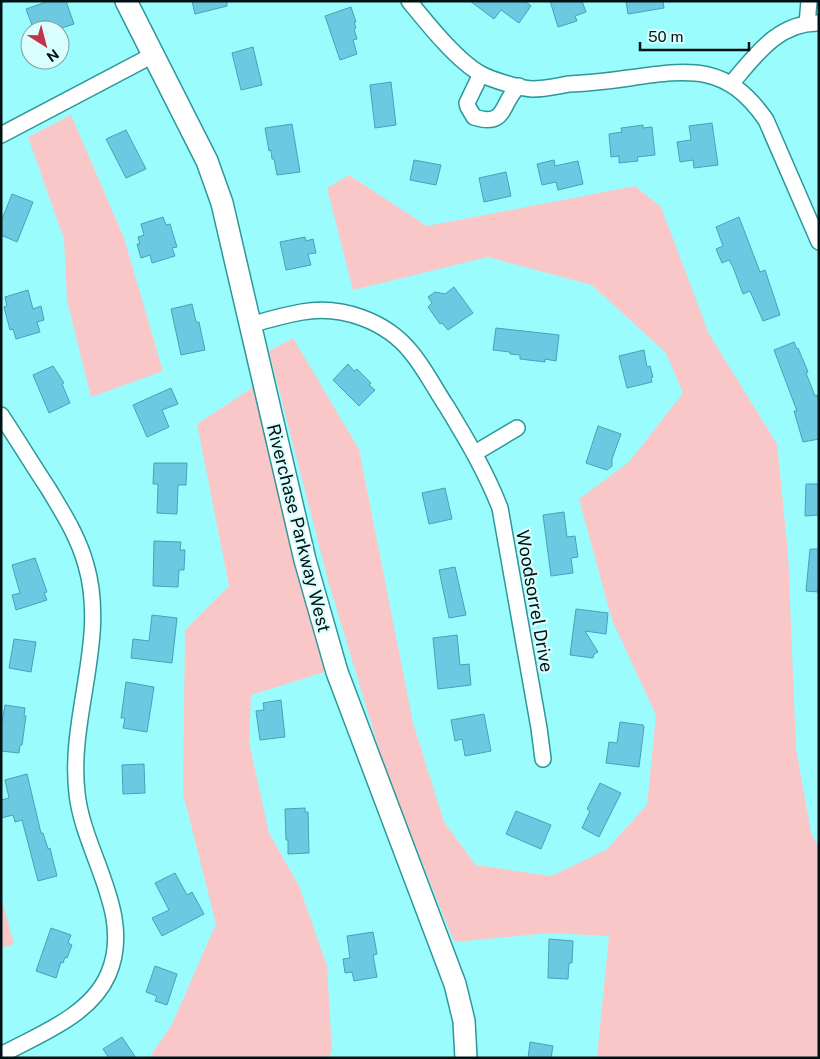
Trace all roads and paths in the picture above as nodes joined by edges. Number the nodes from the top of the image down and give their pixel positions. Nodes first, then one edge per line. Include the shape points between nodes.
1 (126, 1) edge
2 (409, 1) edge
3 (809, 1) edge
4 (813, 24) edge
5 (153, 55) junction
6 (481, 74) junction
7 (731, 84) junction
8 (519, 86) junction
9 (1, 135) edge
10 (819, 242) edge
11 (250, 325) junction
12 (1, 415) edge
13 (517, 428) dead end
14 (475, 453) junction
15 (543, 759) dead end
16 (1, 1055) edge
17 (466, 1058) edge

1 - 5 street, Riverchase Parkway West
2 - 6 street via 438,35
3 - 4 street
4 - 7 street via 782,32 769,41
5 - 9 street
5 - 11 street, Riverchase Parkway West via 215,181
6 - 8 street
6 - 8 street via 468,107 474,117 485,121 500,115 512,92
7 - 8 street via 687,71 552,88
7 - 10 street via 747,96 766,120
11 - 14 street, Woodsorrel Drive via 316,311 338,312 371,320 394,334 411,352
11 - 17 street, Riverchase Parkway West via 304,560 337,672 455,984 464,1021
12 - 16 street via 73,528 87,567 93,608 92,634 76,742 75,775 83,826 110,904 116,939 107,976 88,1004
13 - 14 street
14 - 15 street, Woodsorrel Drive via 500,508

